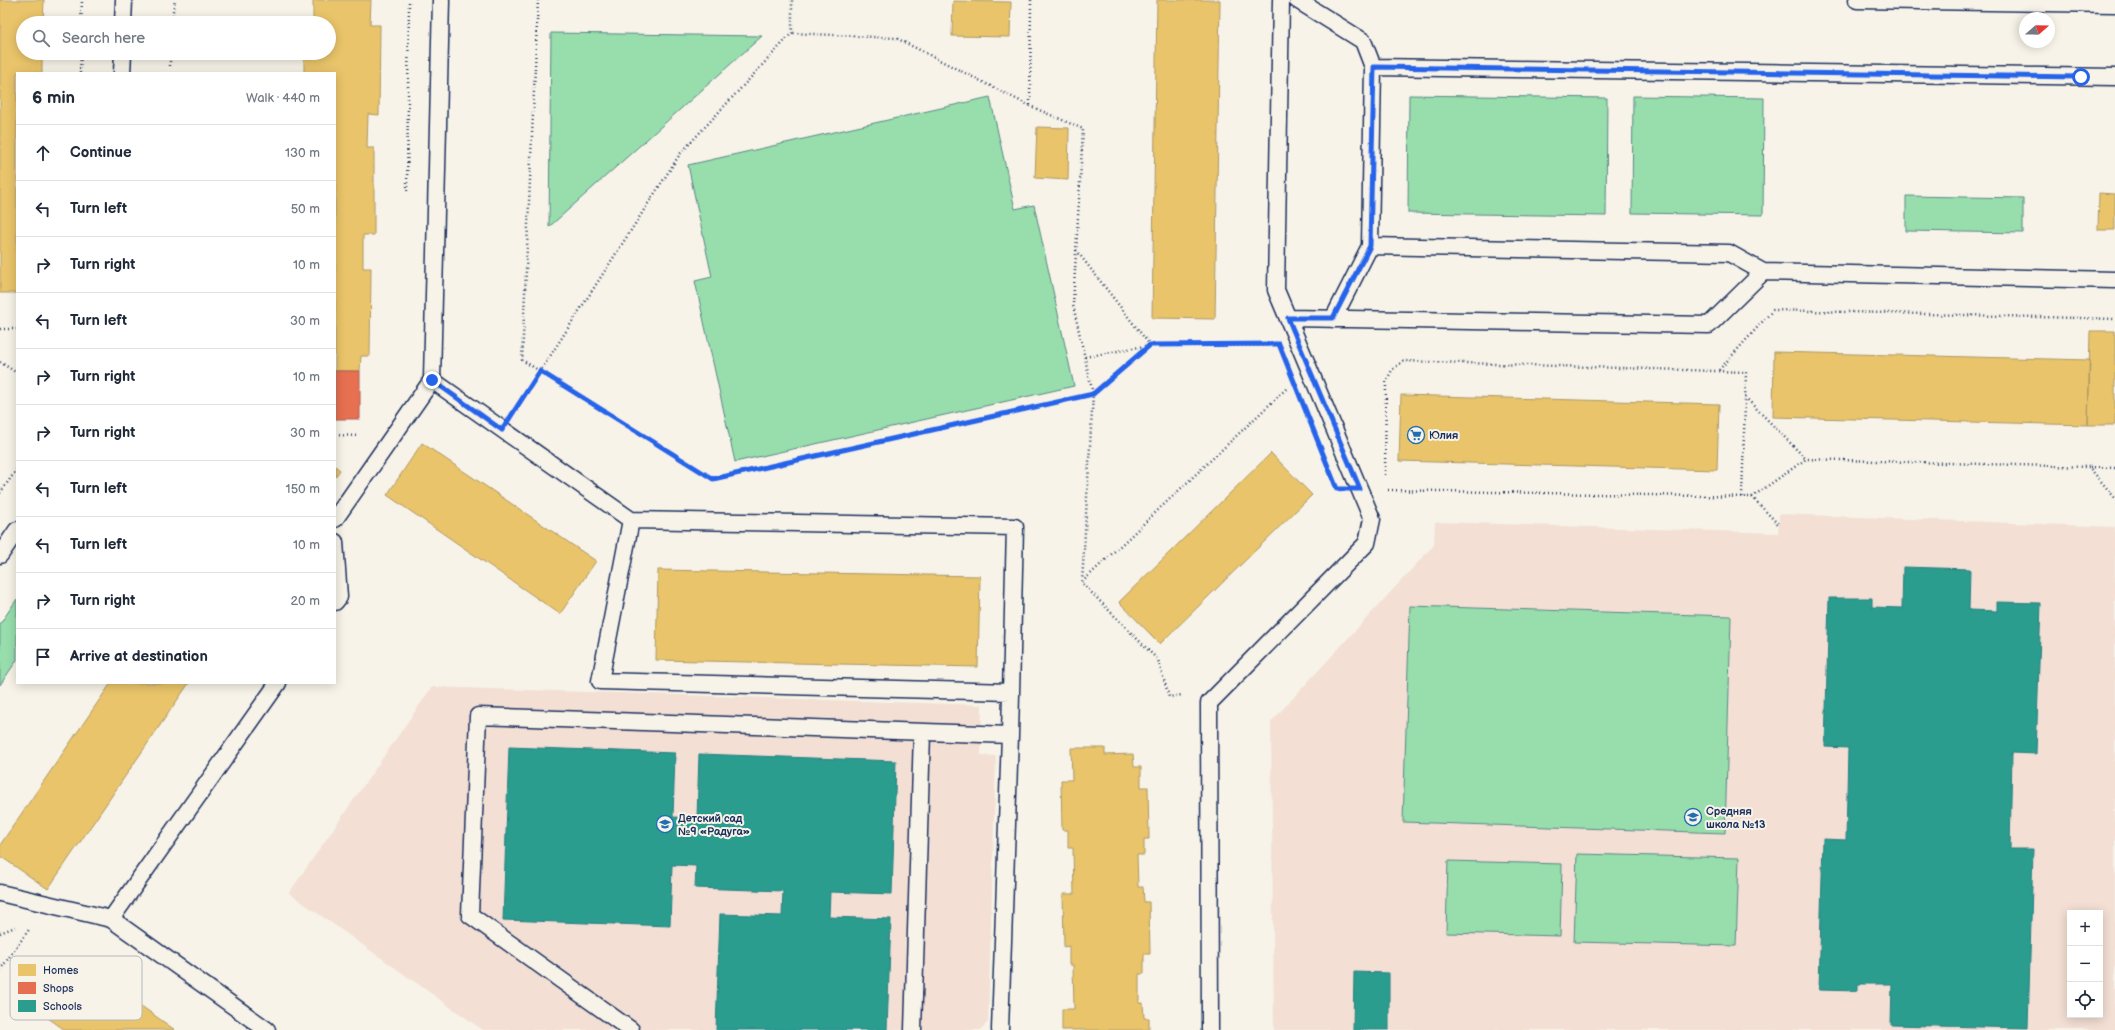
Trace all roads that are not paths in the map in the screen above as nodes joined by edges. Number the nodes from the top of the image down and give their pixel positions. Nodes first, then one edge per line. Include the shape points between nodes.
1 (124, 0) edge
2 (441, 0) edge
3 (1282, 0) edge
4 (1297, 0) edge
5 (1857, 0) edge
6 (2115, 4) edge
7 (124, 16) edge
8 (123, 60) edge
9 (1374, 67) junction
10 (122, 72) edge
11 (2115, 77) edge
12 (1370, 246) junction
13 (1763, 272) junction
14 (2115, 280) edge
15 (1288, 318) junction
16 (1333, 318) junction
17 (432, 380) junction
18 (336, 518) edge
19 (631, 520) junction
20 (16, 531) edge
21 (0, 555) edge
22 (336, 556) edge
23 (336, 601) edge
24 (277, 684) edge
25 (1011, 692) junction
26 (922, 733) junction
27 (1010, 735) junction
28 (0, 893) edge
29 (111, 920) junction
30 (622, 1027) edge
31 (267, 1030) edge
32 (913, 1030) edge
33 (1000, 1030) edge
34 (1210, 1030) edge

1 - 7 lane
2 - 17 lane
3 - 15 lane via 1276,290
4 - 9 lane via 1363,41
5 - 6 lane
8 - 10 lane
9 - 11 lane
9 - 12 lane
12 - 13 lane via 1729,253
12 - 16 lane
13 - 14 lane
13 - 16 lane via 1709,325
15 - 16 lane
15 - 34 lane via 1372,519 1367,543 1209,703
17 - 18 lane
17 - 19 lane
19 - 25 lane via 1015,527
19 - 25 lane via 600,681
20 - 21 lane
22 - 23 lane via 339,597
24 - 29 lane
25 - 27 lane
26 - 27 lane
26 - 30 lane via 478,716 470,915
26 - 32 lane
27 - 33 lane
28 - 29 lane
29 - 31 lane

